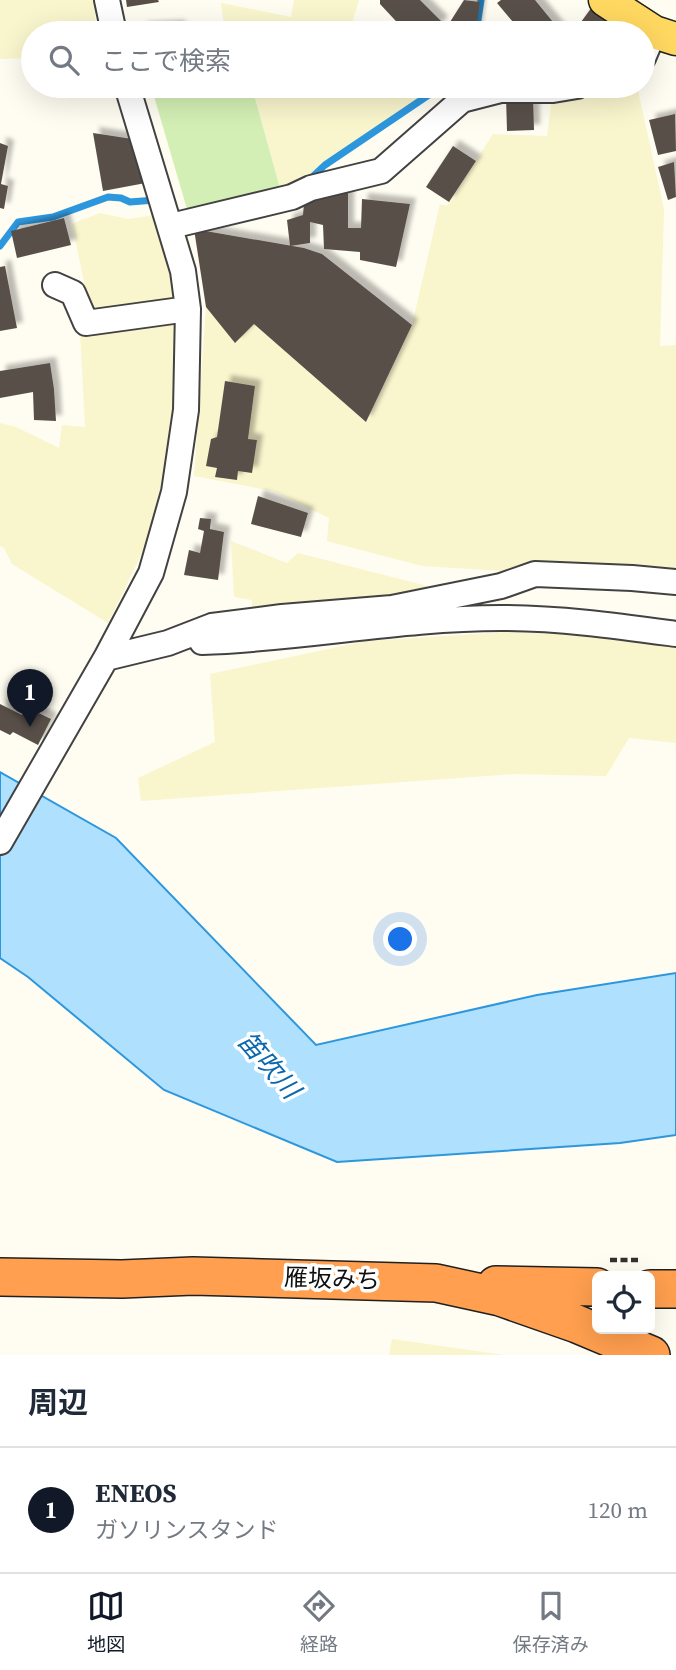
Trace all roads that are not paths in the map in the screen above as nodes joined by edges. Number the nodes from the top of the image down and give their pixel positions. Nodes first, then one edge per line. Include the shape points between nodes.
1 (107, 0) edge
2 (605, 0) edge
3 (111, 21) edge
4 (631, 21) edge
5 (131, 98) edge
6 (470, 98) edge
7 (171, 226) junction
8 (55, 285) dead end
9 (188, 309) junction
10 (676, 582) edge
11 (676, 634) edge
12 (170, 642) junction
13 (106, 658) junction
14 (0, 842) edge
15 (0, 1277) edge
16 (436, 1283) junction
17 (592, 1287) edge
18 (655, 1289) edge
19 (676, 1289) edge
20 (651, 1355) edge

1 - 3 street
2 - 4 main road
5 - 7 street
6 - 7 street via 381,171
7 - 9 street
8 - 9 street via 73,293 86,323
9 - 13 street via 186,410 174,492 151,573
10 - 12 street via 535,574 501,586 392,608 212,626
11 - 12 street via 573,619 498,618 346,628 244,641
12 - 13 street
13 - 14 street
15 - 16 highway, 雁坂みち via 193,1276
16 - 17 highway
16 - 20 highway, 雁坂みち via 500,1297
18 - 19 highway

